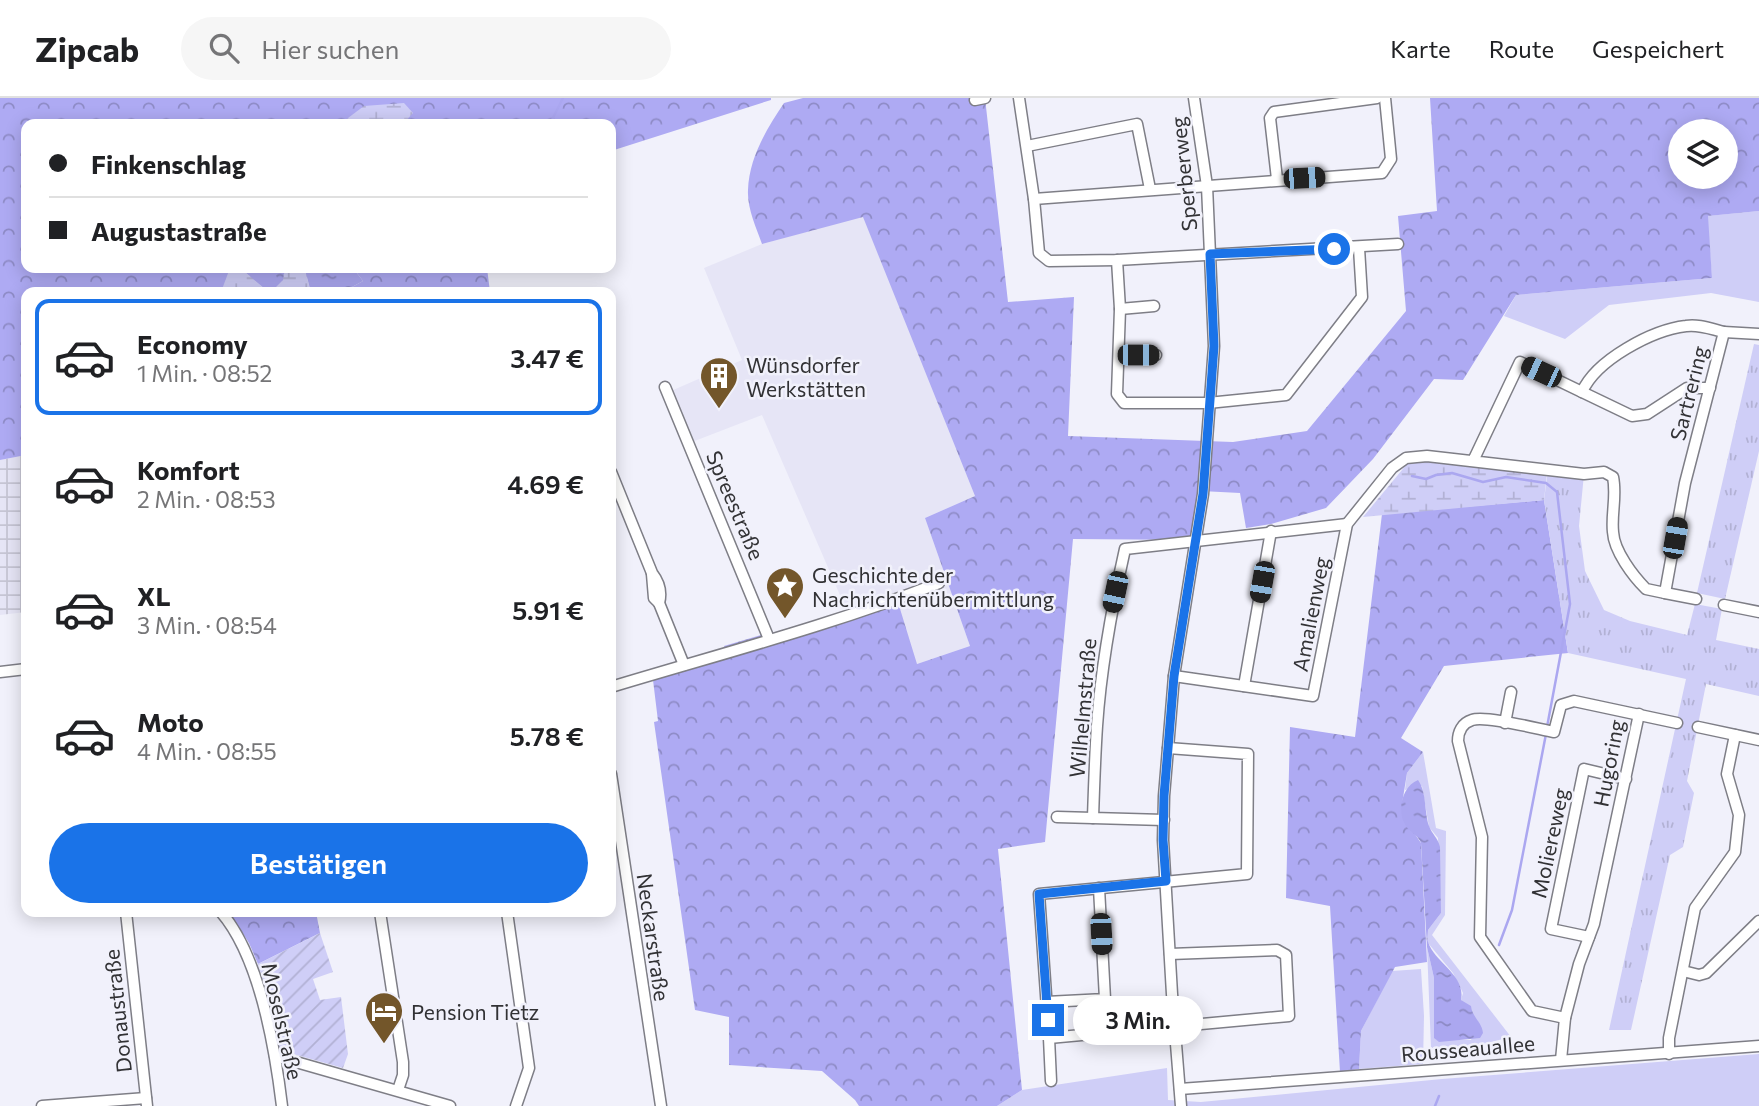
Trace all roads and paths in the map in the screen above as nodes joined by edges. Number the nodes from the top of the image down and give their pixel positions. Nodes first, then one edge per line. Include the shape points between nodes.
1 (1019, 98) edge
2 (1194, 98) edge
3 (1377, 98) edge
4 (1385, 98) edge
5 (1027, 146) junction
6 (1277, 179) junction
7 (1206, 186) junction
8 (1150, 189) junction
9 (1034, 199) junction
10 (1398, 244) dead end
11 (1359, 248) junction
12 (1210, 254) junction
13 (1117, 260) junction
14 (1154, 306) dead end
15 (1120, 309) junction
16 (1724, 332) junction
17 (1759, 334) edge
18 (1119, 355) junction
19 (1156, 355) dead end
20 (665, 387) dead end
21 (1710, 388) junction
22 (1583, 391) junction
23 (1209, 403) junction
24 (1473, 461) junction
25 (616, 484) edge
26 (1348, 524) junction
27 (1271, 531) junction
28 (1196, 540) junction
29 (939, 583) dead end
30 (1665, 593) junction
31 (1696, 599) dead end
32 (1724, 605) dead end
33 (1759, 612) edge
34 (769, 639) junction
35 (684, 665) junction
36 (21, 670) edge
37 (0, 672) edge
38 (1174, 676) junction
39 (616, 685) edge
40 (1244, 686) junction
41 (1511, 692) dead end
42 (1639, 714) junction
43 (1505, 723) junction
44 (1677, 723) dead end
45 (1698, 727) dead end
46 (1735, 735) junction
47 (1759, 740) edge
48 (1168, 748) junction
49 (1626, 779) junction
50 (616, 807) edge
51 (1057, 817) dead end
52 (1093, 818) junction
53 (1164, 820) junction
54 (1166, 881) junction
55 (1099, 888) junction
56 (127, 917) edge
57 (224, 917) edge
58 (381, 917) edge
59 (508, 917) edge
60 (1759, 921) edge
61 (1589, 937) junction
62 (1170, 954) junction
63 (1683, 971) junction
64 (1046, 1002) junction
65 (1565, 1018) junction
66 (1174, 1026) junction
67 (1049, 1038) junction
68 (1759, 1046) edge
69 (1669, 1054) junction
70 (275, 1056) junction
71 (1561, 1060) junction
72 (1051, 1081) dead end
73 (1180, 1089) junction
74 (398, 1090) junction
75 (146, 1102) edge
76 (71, 1104) edge
77 (42, 1106) edge
78 (282, 1106) edge
79 (450, 1106) edge
80 (516, 1106) edge
81 (661, 1106) edge
82 (1181, 1106) edge

1 - 5 street
2 - 7 street, Sperberweg
3 - 6 street via 1275,112 1270,118
4 - 6 street via 1391,159 1382,173
5 - 8 street via 1137,124
5 - 9 street
6 - 7 street
7 - 8 street
7 - 12 street, Sperberweg
8 - 9 street
9 - 13 street via 1038,253 1049,261
10 - 11 street
11 - 12 street
11 - 23 street via 1362,297 1286,395
12 - 13 street
12 - 23 street, Sperberweg via 1214,346
13 - 15 street
14 - 15 street
15 - 18 street
16 - 17 street
16 - 21 street, Sartrering
16 - 22 street, Sartrering via 1686,326 1638,342 1602,366
18 - 19 street
18 - 23 street via 1118,394 1124,403
20 - 34 street, Spreestraße
21 - 22 street via 1687,388 1639,416
21 - 30 street, Sartrering via 1685,483
22 - 24 street via 1520,362
23 - 28 street, Sperberweg
24 - 26 street via 1406,458 1392,468
24 - 30 street via 1584,474 1604,472 1613,477 1612,534 1617,547 1646,589
25 - 35 street via 652,573 654,598
26 - 27 street
26 - 40 street, Amalienweg via 1313,696
27 - 28 street
27 - 40 street
28 - 38 street, Sperberweg
28 - 52 street, Wilhelmstraße via 1125,549 1103,667
29 - 34 street
30 - 31 street
32 - 33 street
34 - 35 street
35 - 39 street
36 - 37 street
38 - 40 street, Amalienweg
38 - 48 street, Sperberweg
41 - 43 street
42 - 43 street, Hugoring via 1574,701 1562,705 1554,732
42 - 44 street
42 - 49 street, Hugoring
43 - 65 street, Hugoring via 1471,720 1458,734 1482,837 1480,937 1532,1010
45 - 46 street
46 - 47 street
46 - 63 street via 1727,774 1739,815 1735,852 1695,908
48 - 53 street, Sperberweg
48 - 54 street via 1248,754 1247,874
49 - 61 street, Hugoring
49 - 61 street, Moliereweg via 1584,769 1551,929
50 - 81 street, Neckarstraße
51 - 52 street
52 - 53 street
53 - 54 street, Sperberweg
54 - 55 street
54 - 62 street, Sperberweg
55 - 64 street via 1039,894
55 - 64 street via 1105,999
56 - 75 street, Donaustraße
57 - 70 street, Moselstraße via 251,962
58 - 74 street via 403,1062
59 - 80 street via 529,1068
60 - 63 street via 1706,973
61 - 65 street, Hugoring
62 - 66 street, Sperberweg
62 - 66 street via 1277,950 1286,956 1289,1016
63 - 69 street
64 - 67 street
65 - 71 street, Hugoring
66 - 67 street
66 - 73 street, Sperberweg
67 - 72 street
68 - 69 street, Rousseauallee
69 - 71 street, Rousseauallee
70 - 74 street
70 - 78 street, Moselstraße
71 - 73 street, Rousseauallee
73 - 82 street, Sperberweg
74 - 79 street
75 - 76 street
76 - 77 street

